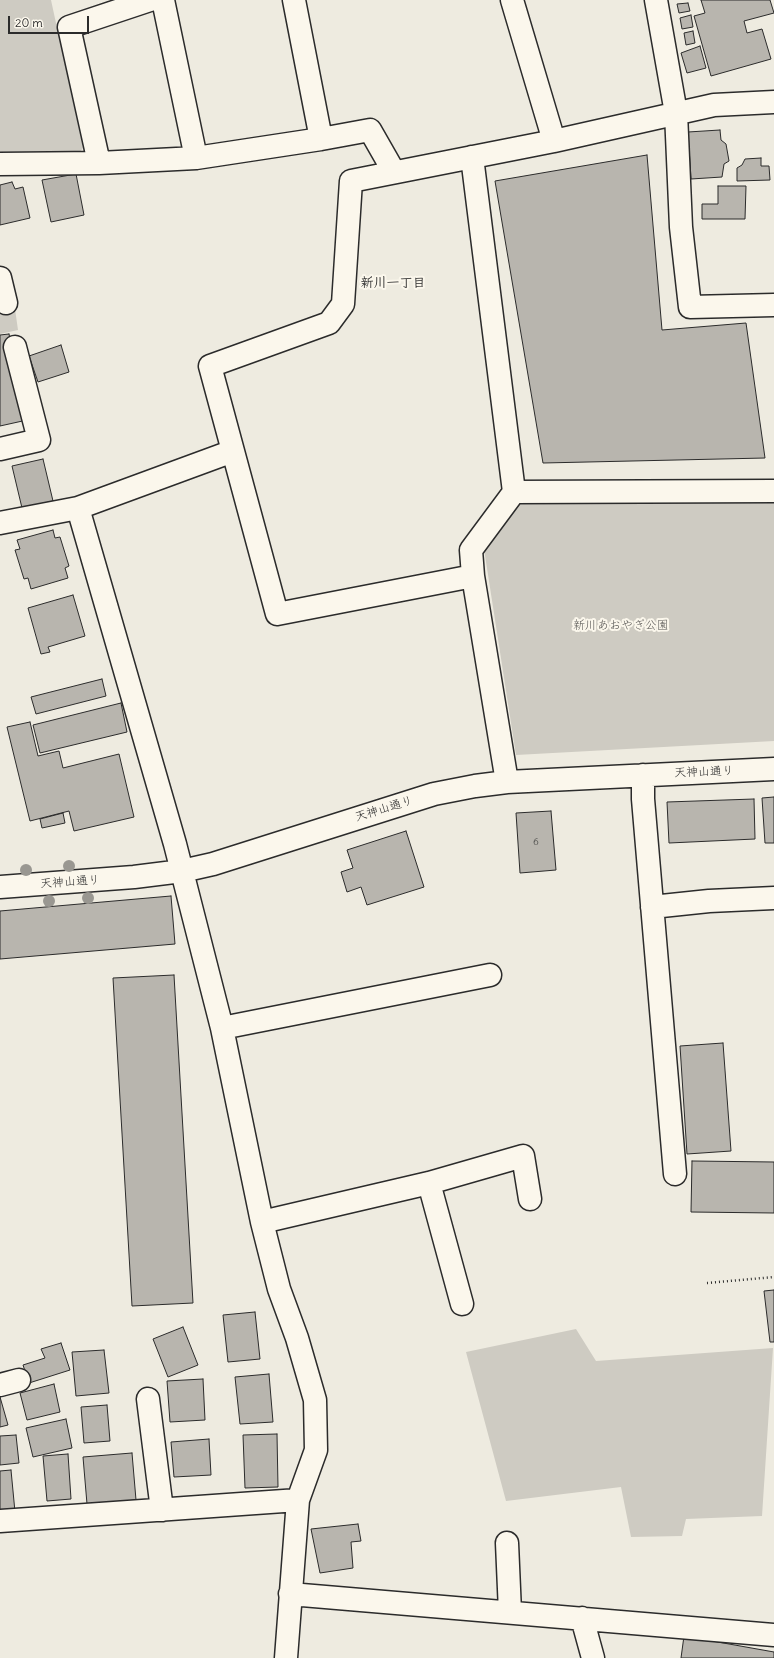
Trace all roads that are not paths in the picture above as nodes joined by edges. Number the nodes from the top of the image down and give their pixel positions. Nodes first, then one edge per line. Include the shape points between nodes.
1 (150, 0) edge
2 (163, 0) edge
3 (294, 0) edge
4 (512, 0) edge
5 (656, 0) edge
6 (774, 102) edge
7 (676, 113) junction
8 (321, 139) junction
9 (554, 141) junction
10 (472, 157) junction
11 (196, 158) junction
12 (99, 163) junction
13 (0, 164) edge
14 (394, 172) junction
15 (0, 278) edge
16 (6, 303) dead end
17 (774, 305) edge
18 (15, 347) dead end
19 (0, 449) edge
20 (233, 451) junction
21 (774, 491) edge
22 (514, 492) junction
23 (78, 508) junction
24 (0, 523) edge
25 (473, 576) junction
26 (774, 769) edge
27 (643, 775) junction
28 (507, 782) junction
29 (182, 871) junction
30 (0, 887) edge
31 (774, 898) edge
32 (652, 907) junction
33 (490, 975) dead end
34 (222, 1028) junction
35 (675, 1174) dead end
36 (429, 1183) junction
37 (530, 1199) dead end
38 (262, 1222) junction
39 (462, 1304) dead end
40 (148, 1398) dead end
41 (298, 1500) junction
42 (162, 1510) junction
43 (0, 1521) edge
44 (507, 1543) dead end
45 (290, 1594) junction
46 (510, 1612) junction
47 (582, 1618) junction
48 (774, 1635) edge
49 (286, 1658) edge
50 (593, 1658) edge

1 - 12 street via 69,27
2 - 11 street
3 - 8 street
4 - 9 street
5 - 7 street
6 - 7 street via 714,104
7 - 9 street
7 - 17 street via 681,228 690,307
8 - 11 street
8 - 14 street via 370,130
9 - 10 street
10 - 14 street
10 - 22 street
11 - 12 street
12 - 13 street
14 - 20 street via 351,181 344,304 329,323 210,366
15 - 16 street
18 - 19 street via 39,440
20 - 23 street
20 - 25 street via 277,614
21 - 22 street
22 - 25 street via 471,550
23 - 24 street
23 - 29 street
25 - 28 street
26 - 27 street, 天神山通り
27 - 28 street, 天神山通り
27 - 32 street
28 - 29 street, 天神山通り via 434,794 213,864
29 - 30 street, 天神山通り
29 - 34 street
31 - 32 street
32 - 35 street
33 - 34 street
34 - 38 street
36 - 37 street via 523,1156
36 - 38 street
36 - 39 street
38 - 41 street via 279,1289 297,1338 315,1400 316,1450
40 - 42 street
41 - 42 street
41 - 45 street
42 - 43 street
44 - 46 street
45 - 46 street
45 - 49 street
46 - 47 street
47 - 48 street
47 - 50 street

